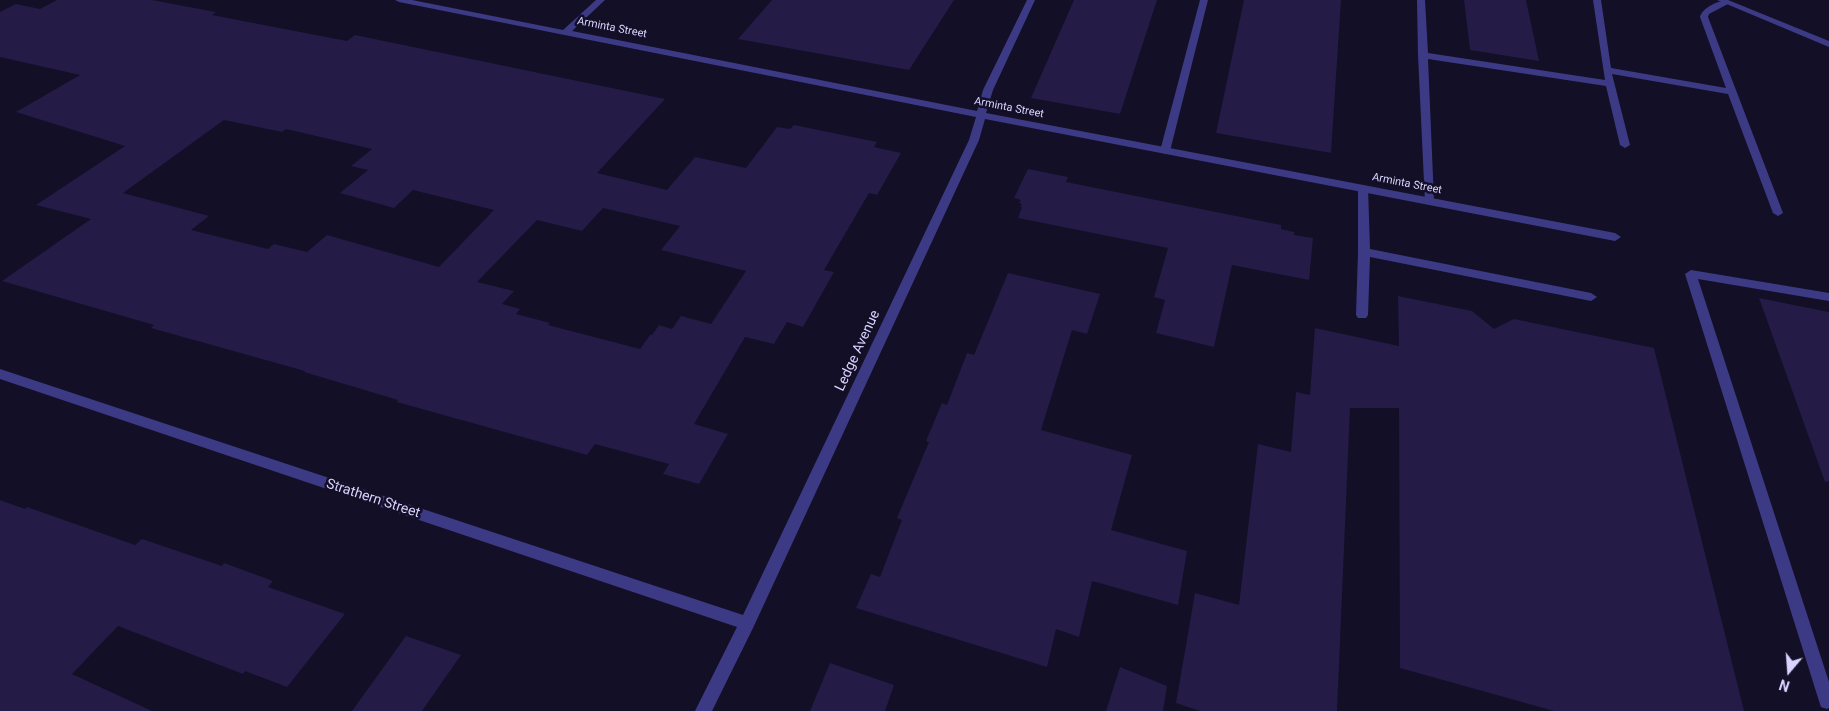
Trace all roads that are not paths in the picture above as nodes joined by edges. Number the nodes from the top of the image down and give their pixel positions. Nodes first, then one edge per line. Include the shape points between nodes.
1 (399, 0) edge
2 (601, 0) edge
3 (1031, 0) edge
4 (1204, 0) edge
5 (1421, 0) edge
6 (1597, 0) edge
7 (1723, 1) edge
8 (566, 32) junction
9 (1829, 44) edge
10 (1422, 55) junction
11 (1607, 70) junction
12 (1610, 84) junction
13 (1733, 92) junction
14 (981, 115) junction
15 (1625, 145) dead end
16 (1165, 151) junction
17 (1363, 188) junction
18 (1429, 201) junction
19 (1778, 213) dead end
20 (1615, 236) dead end
21 (1364, 252) junction
22 (1591, 296) dead end
23 (1829, 297) edge
24 (1362, 315) dead end
25 (0, 374) edge
26 (747, 623) junction
27 (1827, 701) dead end
28 (705, 710) edge

1 - 8 street, Arminta Street
2 - 8 street
3 - 14 street, Ledge Avenue via 988,90
4 - 16 street
5 - 10 street
6 - 11 street
7 - 9 street
7 - 13 street via 1704,17
8 - 14 street, Arminta Street
10 - 12 street
10 - 18 street
11 - 12 street
11 - 13 street
12 - 15 street
13 - 19 street
14 - 16 street, Arminta Street
14 - 26 street, Ledge Avenue via 974,140
16 - 17 street, Arminta Street
17 - 18 street, Arminta Street
17 - 21 street
18 - 20 street, Arminta Street
21 - 22 street
21 - 24 street
23 - 27 street via 1691,274
25 - 26 street, Strathern Street
26 - 28 street, Ledge Avenue

